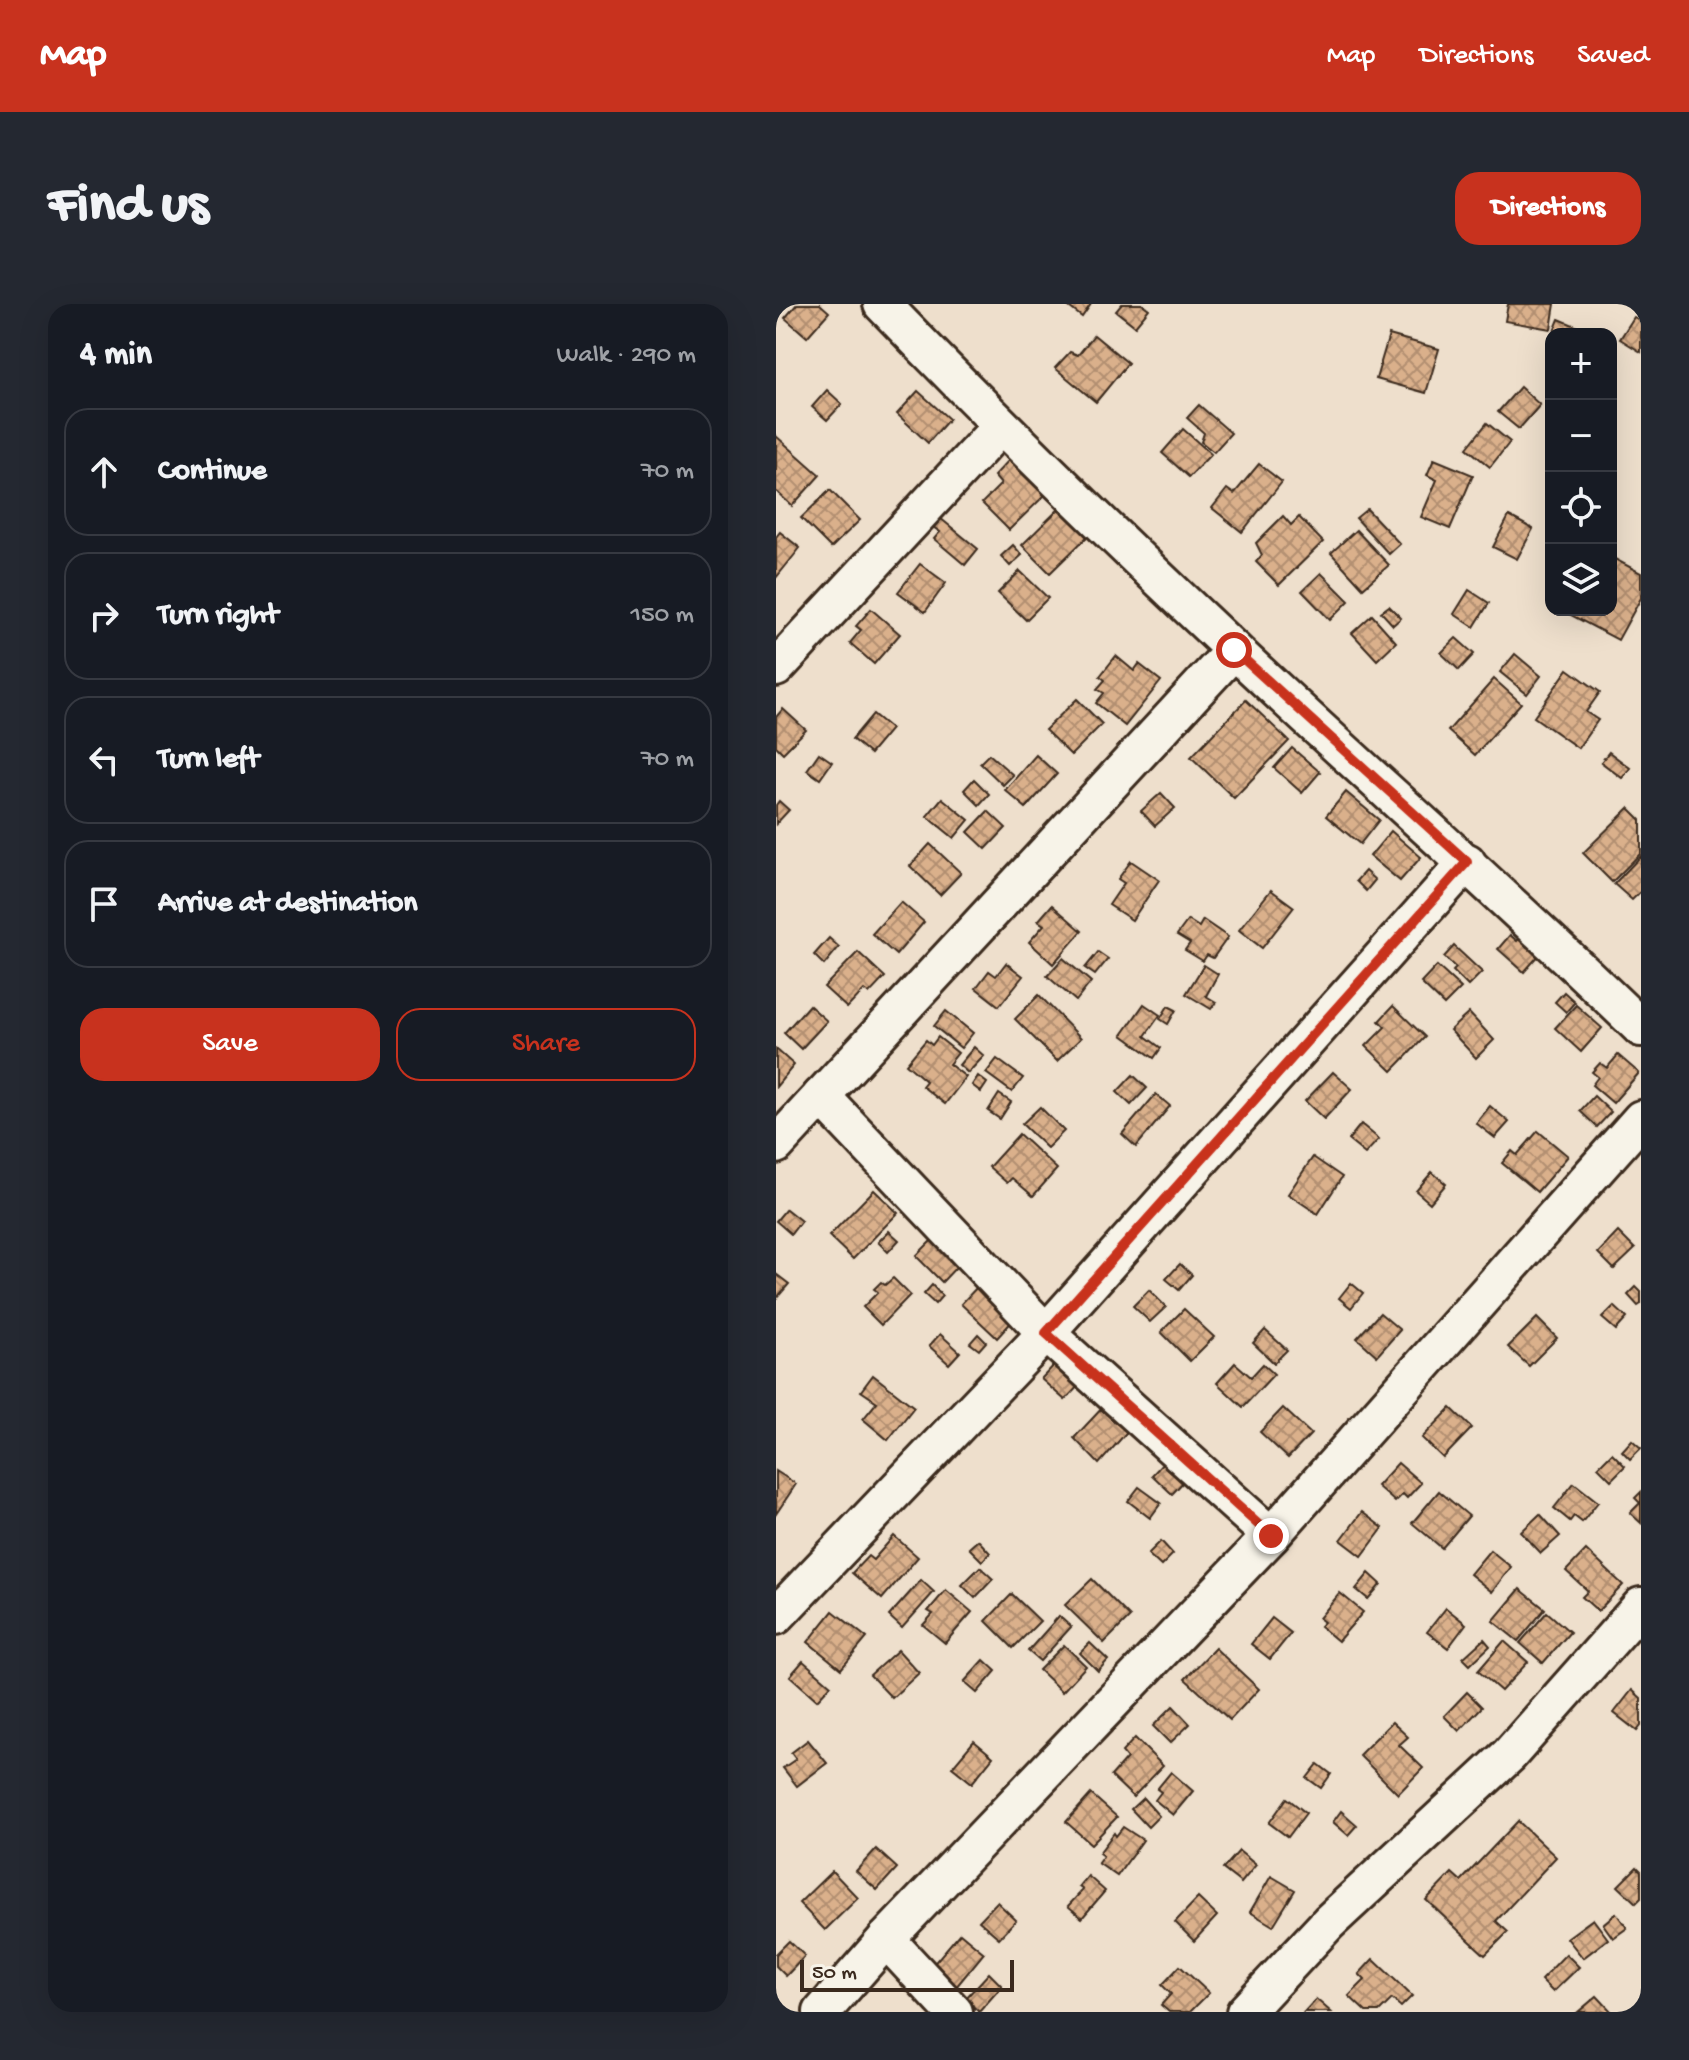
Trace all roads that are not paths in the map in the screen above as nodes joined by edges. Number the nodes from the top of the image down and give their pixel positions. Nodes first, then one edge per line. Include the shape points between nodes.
1 (882, 304) edge
2 (1000, 427) junction
3 (1234, 650) junction
4 (776, 668) edge
5 (1467, 862) junction
6 (1641, 1028) edge
7 (821, 1096) junction
8 (1641, 1119) edge
9 (776, 1145) edge
10 (1046, 1333) junction
11 (1271, 1536) junction
12 (1641, 1606) edge
13 (776, 1616) edge
14 (886, 1939) junction
15 (822, 2012) edge
16 (954, 2012) edge
17 (1245, 2012) edge

1 - 2 street
2 - 3 street
2 - 4 street
3 - 5 street
3 - 7 street
5 - 6 street
5 - 10 street
7 - 9 street
7 - 10 street
8 - 11 street
10 - 11 street
10 - 13 street
11 - 14 street
12 - 17 street via 1509,1755 1329,1922
14 - 15 street
14 - 16 street

